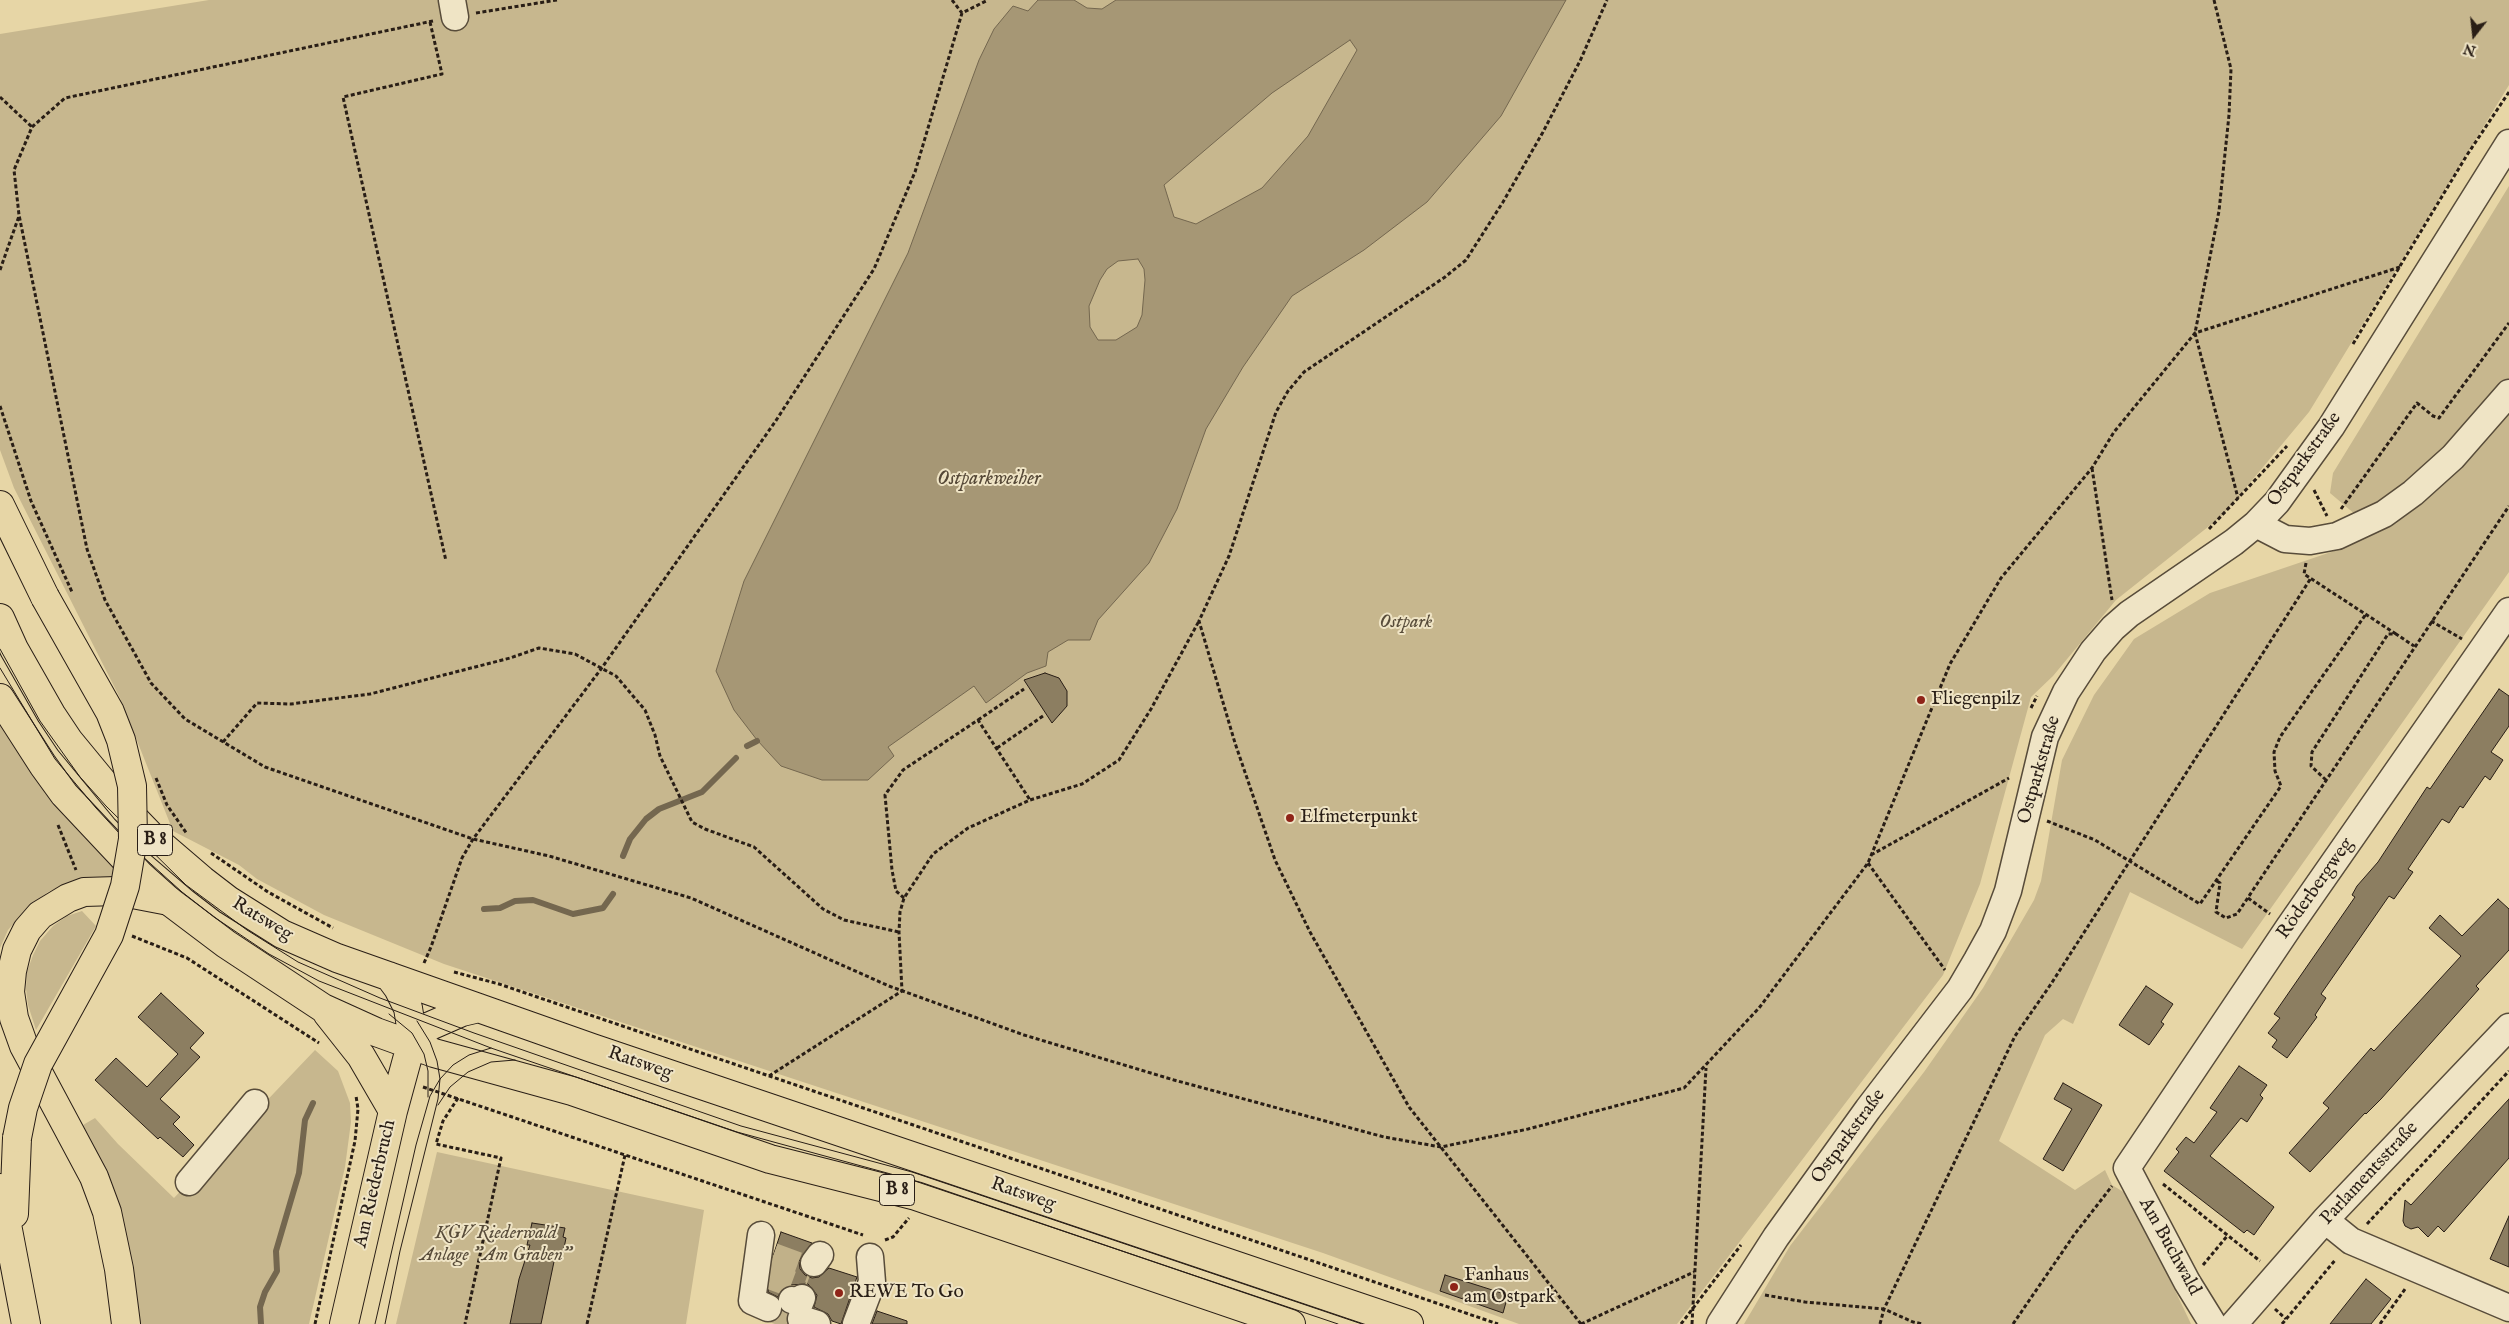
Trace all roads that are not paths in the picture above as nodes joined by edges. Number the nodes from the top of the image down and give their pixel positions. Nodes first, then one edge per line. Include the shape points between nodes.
1 (2509, 143) edge
2 (2509, 393) edge
3 (0, 506) edge
4 (2256, 524) junction
5 (2509, 612) edge
6 (0, 618) edge
7 (2502, 639) edge
8 (0, 698) edge
9 (169, 901) junction
10 (389, 976) junction
11 (323, 1008) junction
12 (480, 1008) junction
13 (2509, 1026) edge
14 (411, 1045) junction
15 (255, 1103) dead end
16 (393, 1111) junction
17 (2127, 1168) joint
18 (189, 1182) dead end
19 (0, 1188) edge
20 (2325, 1220) junction
21 (875, 1245) road end
22 (12, 1248) junction
23 (2509, 1308) edge
24 (26, 1324) edge
25 (126, 1324) edge
26 (344, 1324) edge
27 (856, 1324) edge
28 (1292, 1324) edge
29 (1409, 1324) edge
30 (1720, 1324) edge
31 (2213, 1324) edge
32 (2234, 1324) edge

1 - 4 street, Ostparkstraße via 2331,427 2299,475
2 - 4 street via 2453,457 2413,494 2384,514 2338,536 2310,541 2285,539
3 - 22 main road, bridge via 45,597 110,712 121,740 132,786 134,839 125,886 109,935 38,1064 23,1108 18,1138
4 - 30 street, Ostparkstraße via 2129,614 2093,651 2066,692 2048,729 2008,890 1993,931 1977,960 1960,989 1776,1237
5 - 7 street, Röderbergweg
6 - 10 main road, Ratsweg / B 8 via 31,680 68,741 153,838 202,880 261,922 310,947
7 - 17 street, Röderbergweg via 2289,927
8 - 9 main road, Ratsweg / B 8 via 64,794 114,850
9 - 11 main road, Ratsweg / B 8 via 239,953
9 - 25 main road via 117,891 84,892 68,898 40,915 27,930 17,950 12,971 10,992 14,1018 24,1046 94,1177 107,1212
10 - 12 main road, Ratsweg / B 8
10 - 14 main road via 408,1008
11 - 14 main road, Ratsweg / B 8
11 - 16 main road via 361,1056
12 - 14 main road via 430,1026
12 - 29 main road, Ratsweg / B 8 via 833,1131
13 - 20 street, Parlamentsstraße
14 - 16 main road, Am Riederbruch
14 - 28 main road, Ratsweg / B 8 via 572,1091 770,1159 916,1196
15 - 18 street
16 - 26 main road, Am Riederbruch
17 - 31 street, Am Buchwald
19 - 22 main road
20 - 23 street via 2351,1241
20 - 32 street, Parlamentsstraße
21 - 27 street via 872,1282
22 - 24 main road

